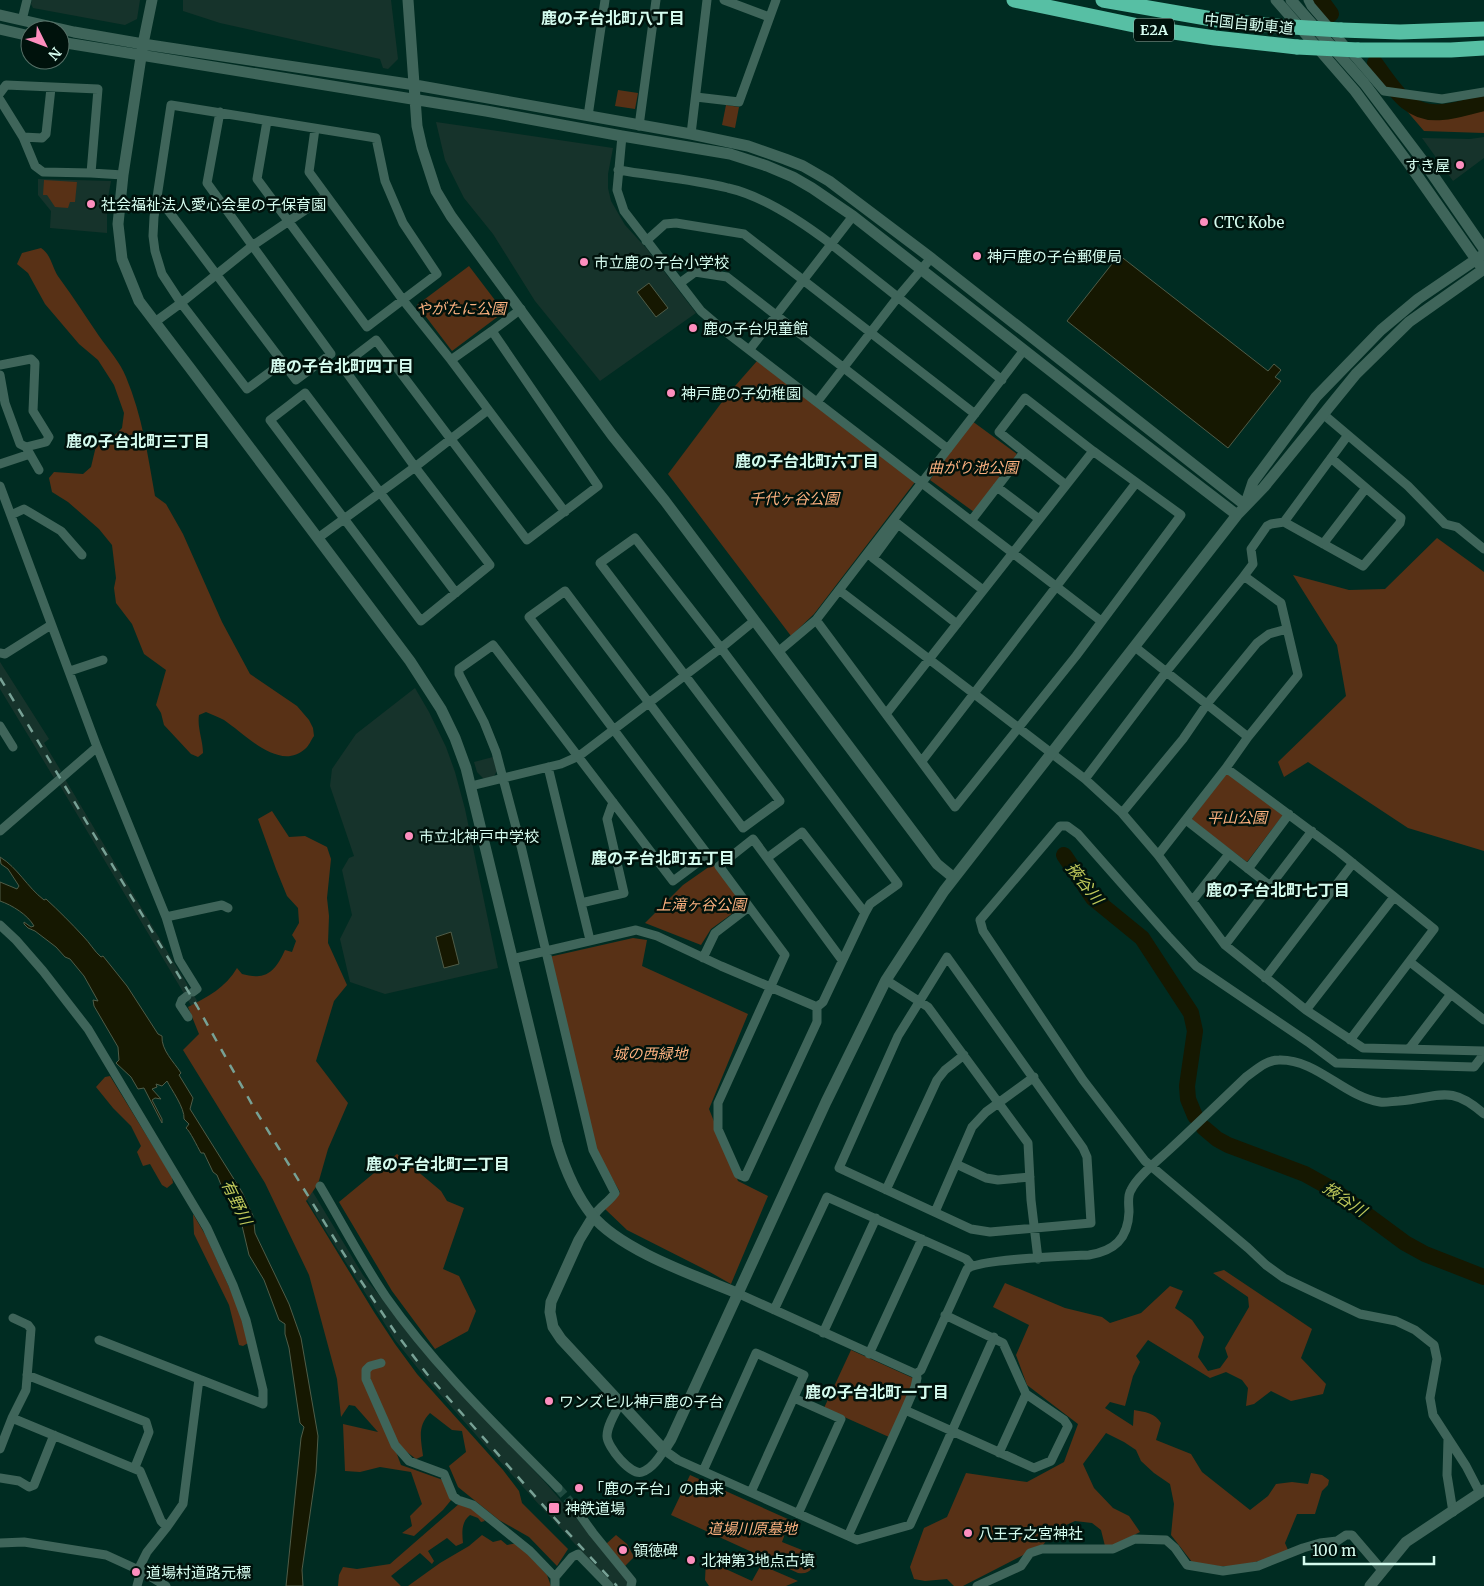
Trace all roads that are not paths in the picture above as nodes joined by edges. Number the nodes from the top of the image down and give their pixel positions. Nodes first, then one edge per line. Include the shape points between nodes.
1 (26, 0) edge
2 (152, 0) edge
3 (408, 0) edge
4 (605, 0) edge
5 (656, 0) edge
6 (707, 0) edge
7 (724, 0) edge
8 (776, 0) edge
9 (1014, 0) edge
10 (1103, 0) edge
11 (1276, 0) edge
12 (1291, 0) edge
13 (1308, 0) edge
14 (0, 15) edge
15 (769, 17) junction
16 (22, 20) joint
17 (0, 29) edge
18 (1484, 29) edge
19 (70, 31) edge
20 (20, 34) edge
21 (70, 43) edge
22 (1484, 48) edge
23 (143, 50) junction
24 (415, 85) junction
25 (52, 88) junction
26 (1484, 92) edge
27 (0, 93) edge
28 (696, 97) junction
29 (0, 100) edge
30 (416, 100) junction
31 (220, 112) junction
32 (588, 116) junction
33 (267, 121) junction
34 (638, 126) junction
35 (316, 129) junction
36 (691, 134) junction
37 (622, 136) junction
38 (22, 137) junction
39 (618, 170) junction
40 (91, 172) junction
41 (123, 175) junction
42 (326, 196) junction
43 (158, 197) junction
44 (853, 216) junction
45 (288, 223) junction
46 (646, 241) junction
47 (832, 244) junction
48 (252, 246) junction
49 (1484, 249) edge
50 (1480, 257) edge
51 (931, 258) junction
52 (921, 270) junction
53 (1484, 270) edge
54 (216, 274) junction
55 (804, 281) junction
56 (680, 283) junction
57 (898, 297) junction
58 (403, 300) junction
59 (181, 303) junction
60 (521, 309) junction
61 (776, 315) junction
62 (155, 322) junction
63 (492, 331) junction
64 (870, 332) junction
65 (750, 349) junction
66 (1024, 350) junction
67 (450, 360) junction
68 (282, 363) junction
69 (0, 365) edge
70 (843, 367) junction
71 (0, 375) edge
72 (1002, 380) junction
73 (817, 402) junction
74 (3, 404) edge
75 (488, 410) junction
76 (975, 414) junction
77 (1323, 414) junction
78 (1348, 435) junction
79 (451, 439) junction
80 (948, 449) junction
81 (28, 451) junction
82 (1093, 451) junction
83 (1024, 452) junction
84 (1331, 458) junction
85 (0, 464) edge
86 (415, 467) junction
87 (39, 470) dead end
88 (922, 482) junction
89 (1136, 483) junction
90 (1066, 485) junction
91 (0, 486) edge
92 (997, 487) junction
93 (1366, 488) junction
94 (379, 492) junction
95 (1245, 505) junction
96 (565, 512) junction
97 (11, 515) junction
98 (1237, 515) junction
99 (346, 519) junction
100 (1039, 519) junction
101 (971, 521) junction
102 (1284, 522) junction
103 (318, 538) junction
104 (1323, 544) junction
105 (1484, 548) edge
106 (1013, 552) junction
107 (82, 555) dead end
108 (1244, 576) junction
109 (1057, 586) junction
110 (839, 590) junction
111 (983, 590) junction
112 (456, 593) junction
113 (816, 620) junction
114 (754, 621) junction
115 (1101, 621) junction
116 (957, 624) junction
117 (50, 625) junction
118 (1287, 629) junction
119 (1135, 647) junction
120 (721, 648) junction
121 (778, 652) junction
122 (0, 653) edge
123 (929, 660) junction
124 (99, 664) dead end
125 (70, 671) junction
126 (1166, 672) junction
127 (685, 675) junction
128 (974, 694) junction
129 (650, 702) junction
130 (1208, 704) junction
131 (886, 714) junction
132 (0, 726) edge
133 (1018, 727) junction
134 (614, 728) junction
135 (1248, 737) junction
136 (97, 746) junction
137 (13, 748) dead end
138 (1051, 753) junction
139 (578, 756) junction
140 (922, 761) junction
141 (548, 768) junction
142 (1226, 768) junction
143 (503, 779) junction
144 (1085, 779) junction
145 (470, 786) junction
146 (613, 802) junction
147 (1122, 813) junction
148 (1289, 814) junction
149 (1186, 820) junction
150 (0, 831) edge
151 (1312, 831) junction
152 (1229, 854) junction
153 (1158, 855) junction
154 (767, 858) junction
155 (1353, 863) junction
156 (1248, 869) junction
157 (954, 878) junction
158 (1270, 886) junction
159 (1394, 897) junction
160 (1193, 900) junction
161 (581, 903) junction
162 (749, 907) junction
163 (228, 908) dead end
164 (865, 913) junction
165 (166, 917) junction
166 (0, 925) edge
167 (590, 940) junction
168 (1226, 945) junction
169 (545, 952) junction
170 (703, 958) junction
171 (512, 959) junction
172 (842, 960) junction
173 (1410, 962) junction
174 (1265, 978) junction
175 (886, 980) junction
176 (771, 988) junction
177 (1452, 994) junction
178 (919, 1001) junction
179 (817, 1007) junction
180 (1306, 1010) junction
181 (188, 1017) dead end
182 (1484, 1020) edge
183 (1350, 1040) junction
184 (1409, 1049) junction
185 (1484, 1052) edge
186 (964, 1055) junction
187 (1034, 1077) junction
188 (998, 1103) junction
189 (1484, 1114) edge
190 (956, 1164) junction
191 (1150, 1166) junction
192 (1030, 1176) junction
193 (320, 1186) dead end
194 (886, 1190) junction
195 (935, 1212) junction
196 (593, 1217) junction
197 (876, 1218) junction
198 (1034, 1228) junction
199 (922, 1239) junction
200 (1038, 1259) junction
201 (971, 1265) junction
202 (737, 1293) junction
203 (774, 1310) junction
204 (945, 1315) junction
205 (13, 1318) dead end
206 (823, 1333) junction
207 (994, 1338) junction
208 (99, 1340) dead end
209 (869, 1354) junction
210 (381, 1363) dead end
211 (916, 1374) junction
212 (27, 1375) junction
213 (199, 1379) junction
214 (1026, 1394) junction
215 (794, 1398) junction
216 (620, 1404) junction
217 (905, 1410) junction
218 (12, 1418) junction
219 (951, 1431) junction
220 (54, 1435) junction
221 (1448, 1439) junction
222 (0, 1449) edge
223 (664, 1450) junction
224 (999, 1453) junction
225 (135, 1467) junction
226 (703, 1471) junction
227 (0, 1478) edge
228 (558, 1488) tunnel mouth
229 (1482, 1491) edge
230 (751, 1492) junction
231 (572, 1504) tunnel mouth
232 (1453, 1512) junction
233 (798, 1514) junction
234 (167, 1527) junction
235 (848, 1536) junction
236 (0, 1543) edge
237 (1382, 1570) junction
238 (141, 1571) junction
239 (555, 1581) edge
240 (137, 1586) edge
241 (166, 1586) edge
242 (609, 1586) edge
243 (631, 1586) edge
244 (977, 1586) edge
245 (1370, 1586) edge

1 - 16 street
2 - 23 street
3 - 24 street
4 - 32 street
5 - 34 street
6 - 28 street
7 - 15 street
8 - 15 street
9 - 22 highway, 中国自動車道 / E2A, bridge via 1153,30 1297,47 1358,50
10 - 18 highway, 中国自動車道 / E2A, bridge via 1218,20 1276,26 1400,32
11 - 50 street via 1361,98
12 - 49 street via 1364,84 1421,158
13 - 26 street via 1384,91 1442,99
14 - 16 street
15 - 28 street via 739,102
17 - 20 street
19 - 23 street
21 - 23 street
23 - 24 street
23 - 30 street
23 - 41 street
24 - 30 street
24 - 32 street
25 - 27 street via 6,85
25 - 38 street via 46,134 42,138
25 - 40 street via 98,89
28 - 36 street
29 - 38 street
30 - 37 street
30 - 60 street via 417,126 436,191
31 - 33 street
31 - 43 street via 171,105
31 - 48 street via 207,183
32 - 34 street
33 - 35 street
33 - 45 street via 257,179
34 - 36 street
35 - 42 street via 309,172
35 - 58 street via 376,138 385,181 403,222 437,274
36 - 51 street via 748,146 803,166 829,181
37 - 39 street
37 - 44 street via 730,154 767,166 812,188
38 - 40 street via 35,166 43,172
39 - 46 street via 617,190 624,211
39 - 47 street via 729,188 768,203
40 - 41 street
41 - 62 street via 118,224 122,259 138,301
42 - 45 street
42 - 58 street
43 - 54 street
43 - 59 street via 154,217 155,251 162,274
44 - 47 street
44 - 52 street
45 - 48 street
45 - 58 street via 367,327
46 - 55 street via 666,224 676,223 744,234
46 - 56 street
47 - 55 street
47 - 57 street
48 - 54 street
48 - 68 street via 331,354 296,380
50 - 53 street
50 - 95 street via 1418,299 1380,330 1316,397 1253,482
51 - 52 street
51 - 95 street
52 - 57 street
52 - 66 street
53 - 77 street via 1409,322 1356,374
54 - 59 street
54 - 68 street
55 - 61 street
55 - 64 street
56 - 61 street via 696,272 727,277
56 - 65 street via 701,311
57 - 64 street
57 - 72 street
58 - 67 street
59 - 62 street
59 - 68 street via 247,389
60 - 63 street
60 - 114 street
61 - 65 street
61 - 70 street
62 - 103 street
63 - 67 street
63 - 96 street via 598,486
64 - 70 street
64 - 76 street
65 - 73 street
66 - 72 street
66 - 98 street
67 - 75 street
69 - 81 street via 30,359 35,364 32,411 49,437
70 - 73 street
70 - 80 street
71 - 74 street
72 - 76 street
73 - 88 street
74 - 81 street via 20,444
75 - 79 street
75 - 96 street
76 - 80 street
77 - 78 street
77 - 95 street via 1264,487
78 - 84 street
78 - 105 street via 1408,486 1445,524 1458,527
79 - 86 street
79 - 86 street via 376,340 342,366
79 - 96 street via 527,540
80 - 88 street
81 - 85 street
81 - 87 street
82 - 83 street via 1025,398 999,432
82 - 89 street
82 - 90 street
83 - 90 street
83 - 92 street
84 - 93 street
84 - 102 street
86 - 94 street
86 - 112 street via 490,564
88 - 101 street
88 - 110 street
89 - 109 street
89 - 115 street via 1181,515
90 - 100 street
91 - 97 street
92 - 100 street
92 - 101 street
93 - 104 street
93 - 104 street via 1401,518 1400,523 1363,566
94 - 99 street
94 - 99 street via 305,393 270,420
94 - 112 street
95 - 98 street
97 - 107 street via 24,509 61,531
97 - 117 street
98 - 119 street
99 - 103 street
99 - 112 street via 421,621
100 - 106 street
101 - 106 street
102 - 104 street
102 - 108 street via 1267,526 1250,549 1253,564
103 - 145 street via 410,661 441,709 455,738
106 - 109 street
106 - 111 street
108 - 118 street via 1281,603
108 - 126 street
109 - 115 street
109 - 128 street
110 - 113 street
110 - 123 street
111 - 116 street
111 - 116 street via 898,524 873,558
113 - 121 street
113 - 131 street
114 - 120 street
114 - 121 street
115 - 133 street
116 - 123 street
117 - 122 street via 5,654
117 - 125 street
118 - 130 street via 1269,634 1257,643
118 - 135 street via 1298,674
119 - 126 street
119 - 138 street
120 - 127 street
120 - 127 street via 635,538 600,563
120 - 164 street via 898,884 870,904
121 - 157 street via 937,864
123 - 128 street
123 - 131 street
124 - 125 street
125 - 136 street
126 - 130 street
126 - 144 street
127 - 129 street
127 - 129 street via 780,801 743,828
128 - 133 street
128 - 140 street
129 - 134 street
129 - 134 street via 564,591 544,605 529,617
130 - 135 street
130 - 147 street
131 - 140 street
132 - 137 street via 10,732
133 - 138 street
133 - 140 street via 955,807
134 - 139 street
134 - 146 street via 708,855 673,881
135 - 142 street
136 - 150 street
136 - 165 street
138 - 144 street
138 - 157 street
139 - 141 street
139 - 143 street via 492,645 459,669 459,674 484,722
139 - 146 street
141 - 143 street
141 - 161 street
142 - 148 street
142 - 149 street
143 - 145 street
143 - 169 street
144 - 147 street
145 - 171 street
146 - 161 street via 607,819 624,893
147 - 153 street
148 - 151 street
148 - 156 street
149 - 152 street
149 - 153 street
151 - 155 street
151 - 158 street
152 - 156 street
152 - 160 street
153 - 160 street
154 - 162 street via 753,840 719,866
154 - 164 street via 802,832
154 - 172 street
155 - 159 street
155 - 174 street
156 - 158 street
157 - 175 street
158 - 168 street
159 - 173 street via 1434,929
159 - 180 street
160 - 168 street
161 - 167 street
162 - 170 street via 716,933
162 - 176 street via 785,955
163 - 165 street via 222,905
164 - 172 street
165 - 181 street via 179,960 197,989 180,1005
166 - 213 street via 44,970 88,1029 206,1228 233,1285 246,1320 263,1390 263,1404
167 - 169 street
167 - 170 street via 636,930 657,936
168 - 174 street
169 - 171 street
169 - 196 street via 593,1150 615,1193
170 - 176 street
171 - 196 street via 562,1161 577,1194
172 - 179 street via 824,1002
173 - 177 street
173 - 183 street
174 - 180 street
175 - 178 street
175 - 202 street
176 - 179 street
176 - 179 street via 718,1104 718,1129 738,1174 744,1177 817,1022
177 - 182 street
177 - 184 street
178 - 186 street via 928,1007
178 - 187 street via 947,957
178 - 194 street via 898,1036 839,1168
180 - 183 street
183 - 184 street via 1362,1048
184 - 185 street
185 - 191 street via 1474,1066 1336,1063 1196,966 1078,834 1067,826 1060,826 980,920 981,924 1084,1080
186 - 188 street
186 - 194 street via 937,1080
187 - 188 street
187 - 198 street via 1083,1148 1091,1224
188 - 190 street via 978,1118
188 - 192 street via 1028,1143
189 - 191 street via 1467,1100 1439,1094 1381,1102 1359,1096 1303,1064 1278,1060 1262,1065 1246,1077
190 - 192 street via 998,1180
190 - 195 street
191 - 200 street via 1131,1190 1124,1235 1114,1246 1089,1255
191 - 221 street via 1284,1278 1360,1314 1396,1321 1415,1330 1434,1345 1432,1415
192 - 198 street
193 - 228 street via 368,1269 412,1332 465,1394
194 - 195 street
195 - 198 street via 971,1229 990,1232
196 - 202 street via 614,1235 642,1251
196 - 216 street via 554,1294 551,1318 561,1339
197 - 199 street
197 - 203 street via 827,1197
197 - 206 street
198 - 200 street
199 - 201 street via 966,1259
199 - 209 street
200 - 201 street
201 - 204 street
202 - 203 street
202 - 223 street
203 - 206 street
204 - 207 street
204 - 211 street via 921,1370
205 - 212 street via 31,1329
206 - 209 street
207 - 214 street via 1003,1343
207 - 219 street
208 - 213 street
209 - 211 street
210 - 239 street via 366,1370 366,1379 395,1444 409,1461 444,1474 453,1496 473,1505 516,1539
211 - 217 street via 915,1387
212 - 218 street via 26,1390
212 - 225 street via 146,1422 149,1432
213 - 234 street via 183,1504
214 - 224 street
214 - 224 street via 1068,1426 1051,1461 1034,1468
215 - 226 street via 804,1375 756,1353
215 - 230 street
215 - 233 street via 841,1419
216 - 223 street
216 - 223 street via 607,1433 608,1445 629,1468 637,1473 644,1472
217 - 219 street
217 - 235 street
218 - 220 street
218 - 222 street
219 - 224 street
219 - 235 street via 910,1525 857,1540
220 - 225 street
220 - 227 street via 34,1485 29,1487
221 - 229 street
221 - 232 street via 1447,1475
223 - 226 street
225 - 234 street via 140,1471 161,1521
226 - 230 street
229 - 232 street
230 - 233 street
231 - 243 street via 632,1580
232 - 237 street via 1406,1542
233 - 235 street
234 - 238 street via 147,1552
236 - 238 street via 24,1542 106,1555
237 - 244 street via 1352,1535 1303,1548 1258,1566 1223,1571 1187,1566 1166,1540 1135,1539 1113,1549 1042,1549 1030,1553 1020,1566
237 - 245 street
238 - 240 street
238 - 241 street
239 - 242 street via 576,1554

